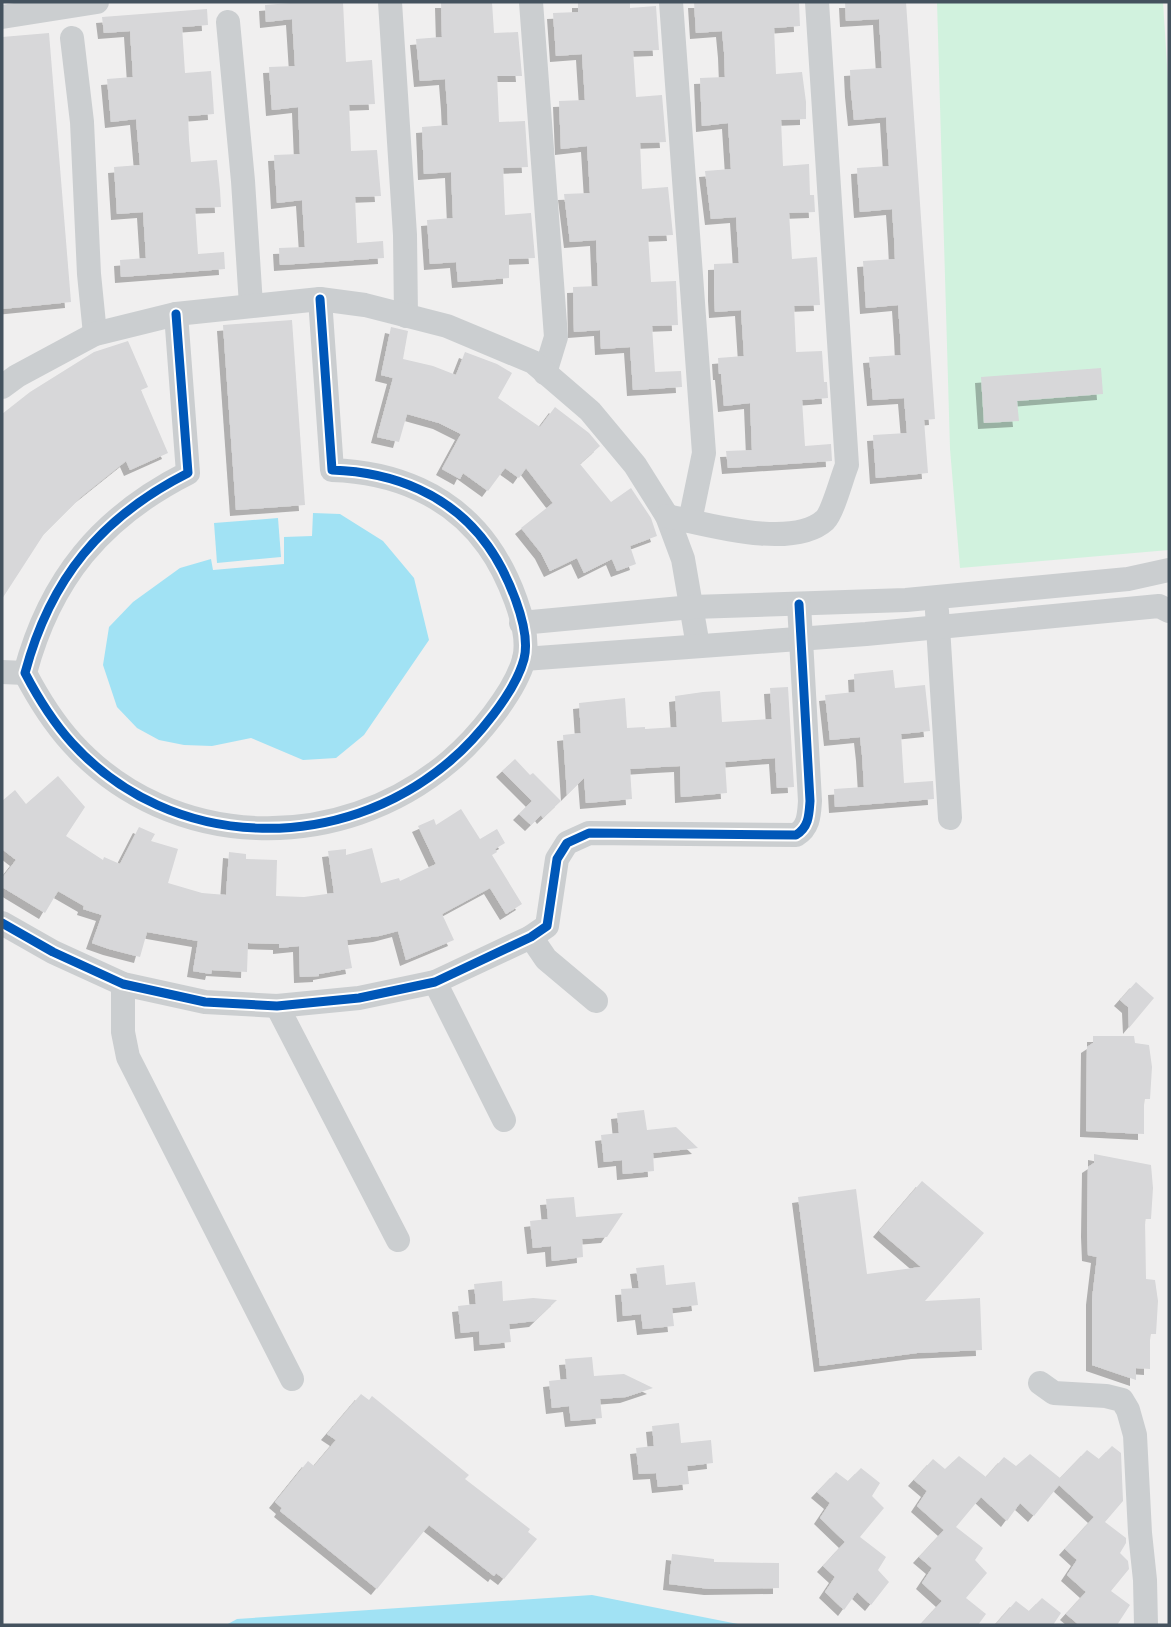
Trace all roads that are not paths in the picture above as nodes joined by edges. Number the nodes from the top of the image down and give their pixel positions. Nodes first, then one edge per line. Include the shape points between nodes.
1 (97, 2) edge
2 (390, 2) edge
3 (531, 2) edge
4 (671, 2) edge
5 (817, 2) edge
6 (2, 17) edge
7 (228, 22) dead end
8 (72, 38) dead end
9 (320, 299) junction
10 (251, 305) junction
11 (176, 314) junction
12 (407, 316) junction
13 (95, 334) junction
14 (545, 373) junction
15 (2, 387) edge
16 (678, 518) junction
17 (1169, 570) edge
18 (936, 596) junction
19 (799, 604) junction
20 (692, 607) junction
21 (1169, 611) edge
22 (521, 624) junction
23 (938, 628) junction
24 (802, 639) junction
25 (698, 646) junction
26 (524, 659) junction
27 (13, 673) edge
28 (950, 818) dead end
29 (2, 923) edge
30 (531, 937) junction
31 (435, 982) junction
32 (123, 984) junction
33 (596, 1001) dead end
34 (277, 1006) junction
35 (504, 1121) dead end
36 (398, 1240) dead end
37 (292, 1379) dead end
38 (1040, 1383) dead end
39 (1146, 1625) edge

1 - 6 street
2 - 12 street
3 - 14 street via 556,337
4 - 16 street via 704,453
5 - 16 street via 847,465 826,519 804,532 727,529
7 - 10 street
8 - 13 street
9 - 10 street
9 - 12 street
9 - 22 street via 332,470 368,472 404,482 446,505 474,529 496,557 516,600
10 - 11 street
11 - 13 street
11 - 27 street via 188,473 135,503 90,544 56,592 33,644
12 - 14 street via 447,326 533,362
13 - 15 street
14 - 16 street via 590,411
16 - 20 street
17 - 18 street via 1128,579
18 - 19 street
18 - 23 street
19 - 20 street
19 - 24 street
20 - 22 street
20 - 25 street
21 - 23 street via 1159,607
22 - 26 street
23 - 24 street
23 - 28 street
24 - 25 street
24 - 30 street via 810,801 804,830 796,835 589,833 567,843 557,859 547,926
25 - 26 street
26 - 27 street via 479,733 414,789 334,822 278,829 249,829 193,818 124,786 73,744
29 - 32 street
30 - 31 street
30 - 33 street via 546,959
31 - 34 street via 359,998
31 - 35 street
32 - 34 street via 205,1002
32 - 37 street via 128,1057
34 - 36 street
38 - 39 street via 1054,1393 1122,1400 1128,1410 1135,1435

